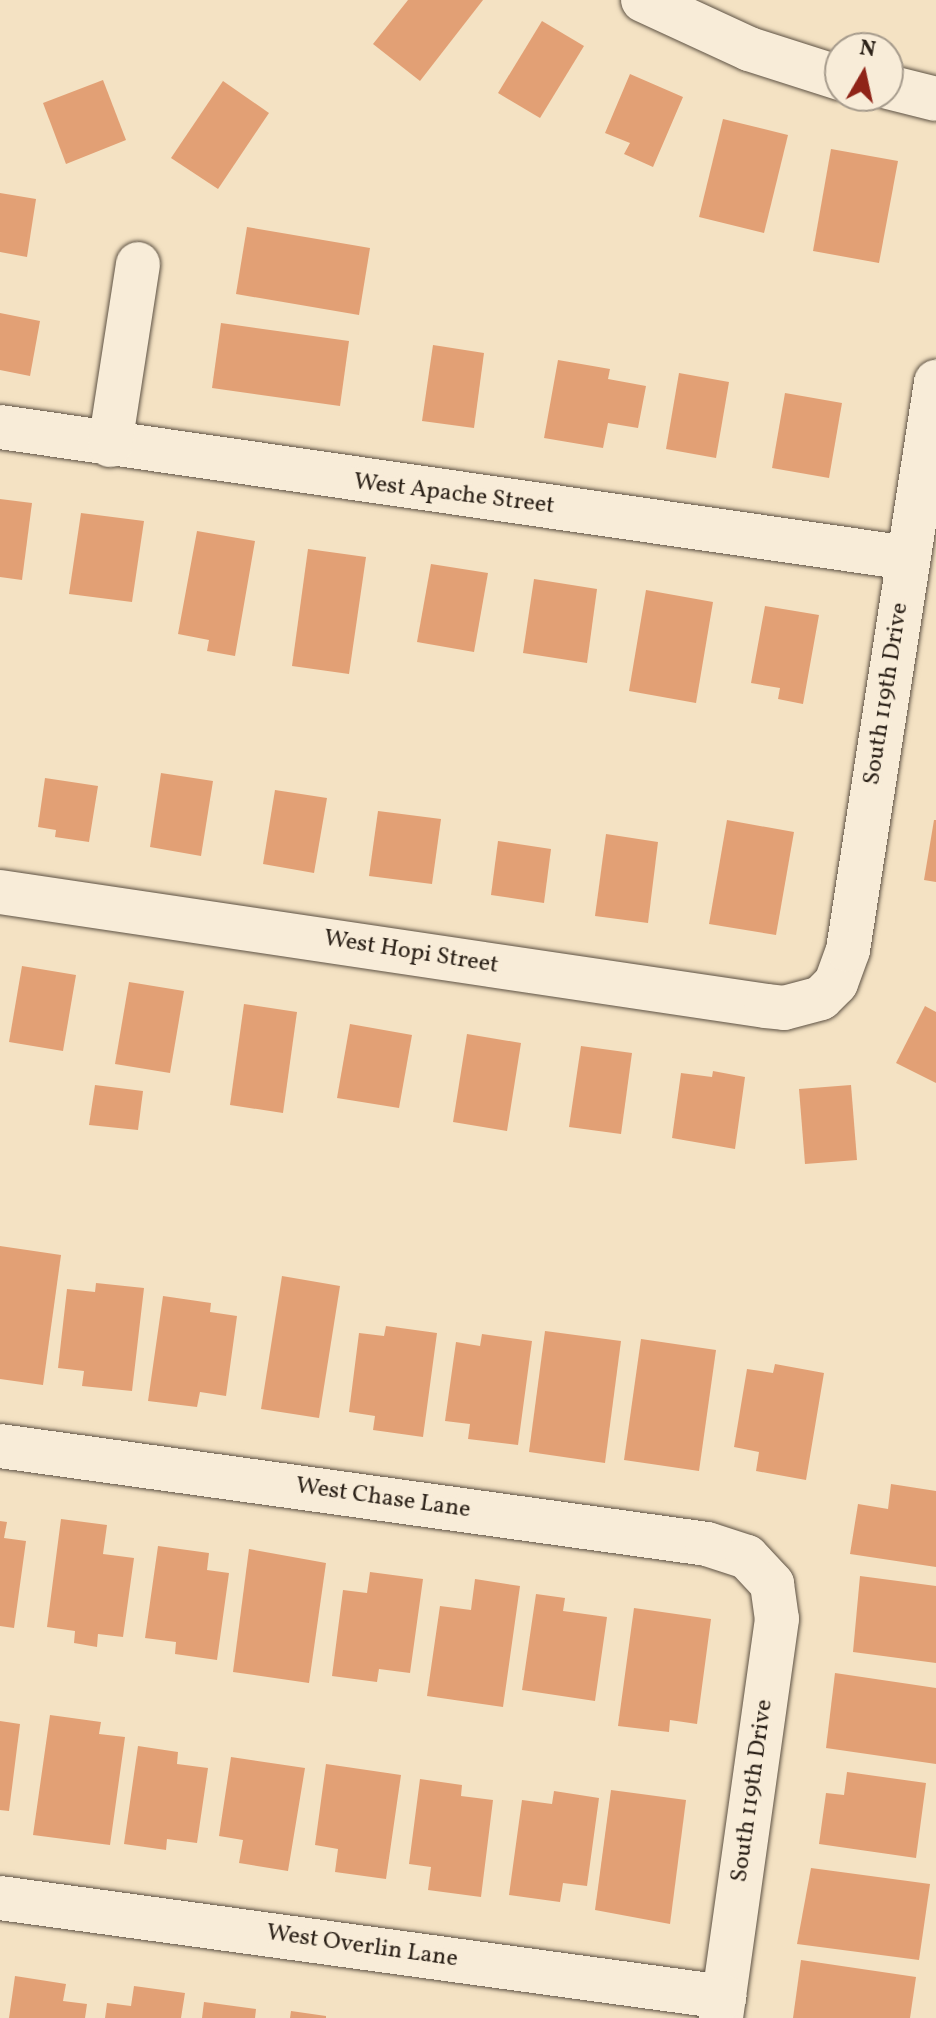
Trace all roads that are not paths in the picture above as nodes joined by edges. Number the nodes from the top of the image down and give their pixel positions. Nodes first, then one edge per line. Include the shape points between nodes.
1 (643, 0) edge
2 (824, 73) edge
3 (904, 91) edge
4 (936, 99) edge
5 (138, 264) dead end
6 (936, 382) edge
7 (0, 427) edge
8 (110, 445) junction
9 (908, 558) junction
10 (0, 892) edge
11 (821, 998) joint
12 (0, 1446) edge
13 (761, 1568) joint
14 (0, 1898) edge
15 (722, 2007) edge

1 - 2 street via 749,49
3 - 4 street
5 - 8 street
6 - 9 street, South 119th Drive
7 - 8 street, West Apache Street
8 - 9 street, West Apache Street
9 - 11 street, South 119th Drive via 848,950 836,983
10 - 11 street, West Hopi Street via 766,1006 794,1006
12 - 13 street, West Chase Lane via 707,1544 747,1557
13 - 15 street, South 119th Drive via 772,1584 777,1619
14 - 15 street, West Overlin Lane

